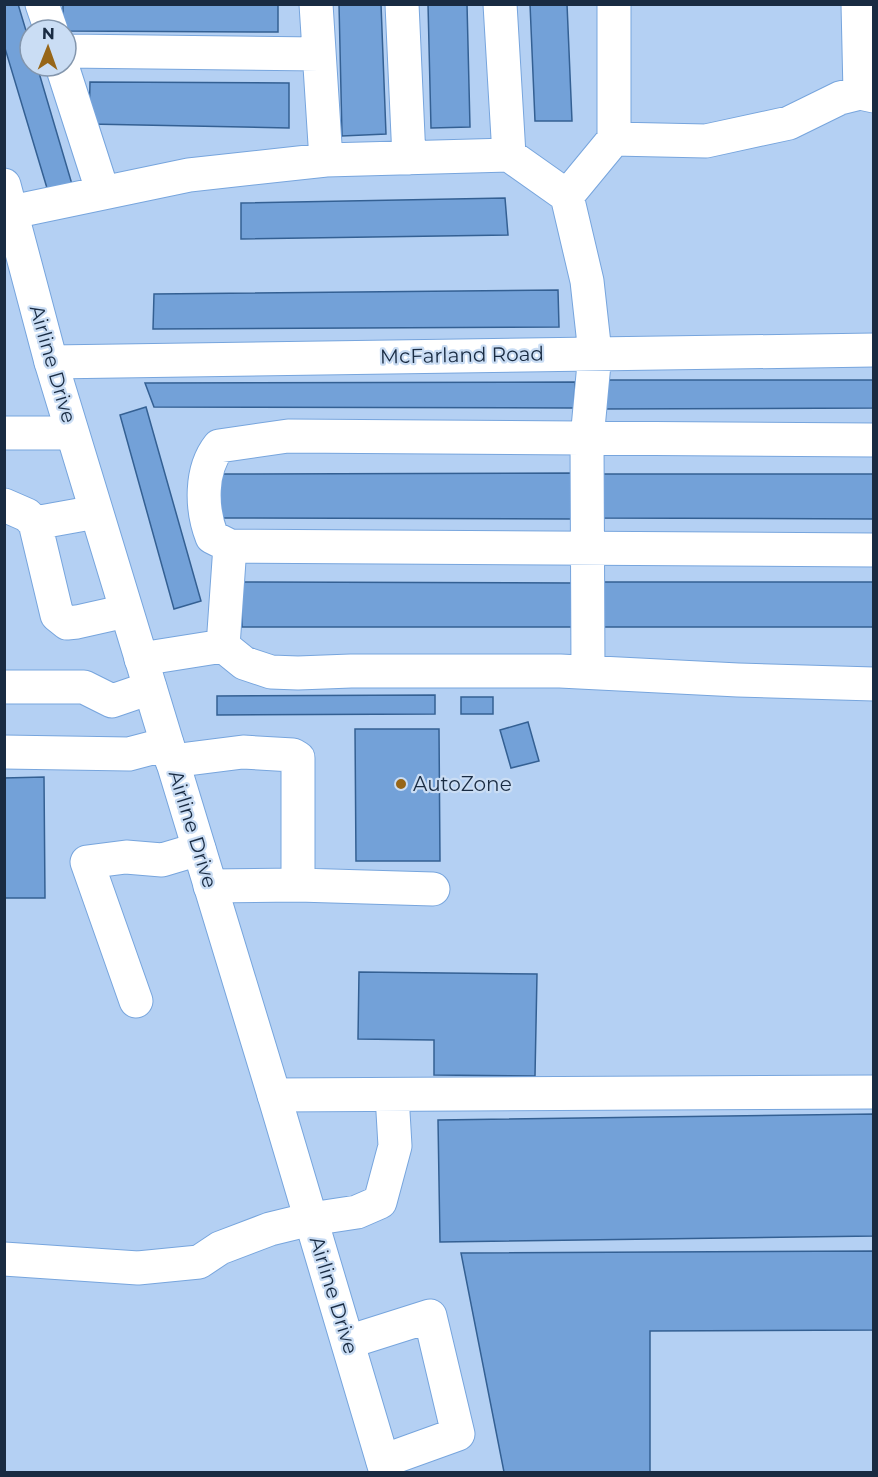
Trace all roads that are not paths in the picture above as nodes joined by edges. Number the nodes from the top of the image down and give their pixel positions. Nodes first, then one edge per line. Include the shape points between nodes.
1 (315, 4) edge
2 (402, 4) edge
3 (500, 4) edge
4 (614, 4) edge
5 (858, 4) edge
6 (78, 51) edge
7 (319, 54) junction
8 (66, 78) edge
9 (867, 95) edge
10 (614, 138) junction
11 (509, 155) junction
12 (409, 158) junction
13 (326, 160) junction
14 (103, 193) junction
15 (7, 195) edge
16 (567, 196) junction
17 (873, 350) edge
18 (595, 353) junction
19 (51, 362) junction
20 (4, 433) edge
21 (72, 433) junction
22 (587, 439) junction
23 (873, 440) edge
24 (4, 505) edge
25 (96, 512) junction
26 (35, 523) junction
27 (230, 546) junction
28 (588, 548) junction
29 (873, 550) edge
30 (126, 611) junction
31 (223, 646) junction
32 (588, 672) junction
33 (146, 673) junction
34 (873, 684) edge
35 (4, 687) edge
36 (4, 752) edge
37 (170, 753) junction
38 (199, 849) junction
39 (298, 885) junction
40 (210, 886) junction
41 (434, 890) dead end
42 (136, 1001) dead end
43 (873, 1092) edge
44 (274, 1095) junction
45 (392, 1095) junction
46 (311, 1219) junction
47 (4, 1259) edge
48 (348, 1342) junction
49 (384, 1467) edge

1 - 7 main road
2 - 12 main road
3 - 11 main road
4 - 10 main road
5 - 9 main road
6 - 7 main road
7 - 13 main road
8 - 14 main road
9 - 10 main road via 840,98 789,123 706,141
10 - 16 main road
11 - 12 main road
11 - 16 main road
12 - 13 main road
13 - 14 main road via 189,175
14 - 15 main road
15 - 19 main road, Airline Drive
16 - 18 main road via 587,281
17 - 18 main road, McFarland Road
18 - 19 main road, McFarland Road
18 - 22 main road
19 - 21 main road, Airline Drive
20 - 21 main road
21 - 25 main road, Airline Drive
22 - 23 main road
22 - 27 main road via 288,436 219,446 209,459 205,520 212,537
22 - 28 main road
24 - 26 main road
25 - 26 main road
25 - 30 main road, Airline Drive
26 - 30 main road via 57,615 67,622 76,622
27 - 28 main road
27 - 31 main road
28 - 29 main road
28 - 32 main road
30 - 33 main road, Airline Drive
31 - 32 main road via 244,663 271,672
31 - 33 main road
32 - 34 main road
33 - 35 main road via 112,701 84,687
33 - 37 main road, Airline Drive
36 - 37 main road
37 - 38 main road, Airline Drive
37 - 39 main road via 243,752 298,758
38 - 40 main road, Airline Drive
38 - 42 main road via 162,860 126,857 87,862
39 - 40 main road
39 - 41 main road
40 - 44 main road, Airline Drive
43 - 45 main road
44 - 45 main road
44 - 46 main road, Airline Drive
45 - 46 main road via 395,1146 380,1202 357,1212
46 - 47 main road via 220,1248 199,1262 138,1268
46 - 48 main road, Airline Drive
48 - 49 main road, Airline Drive
48 - 49 main road via 430,1316 458,1434

